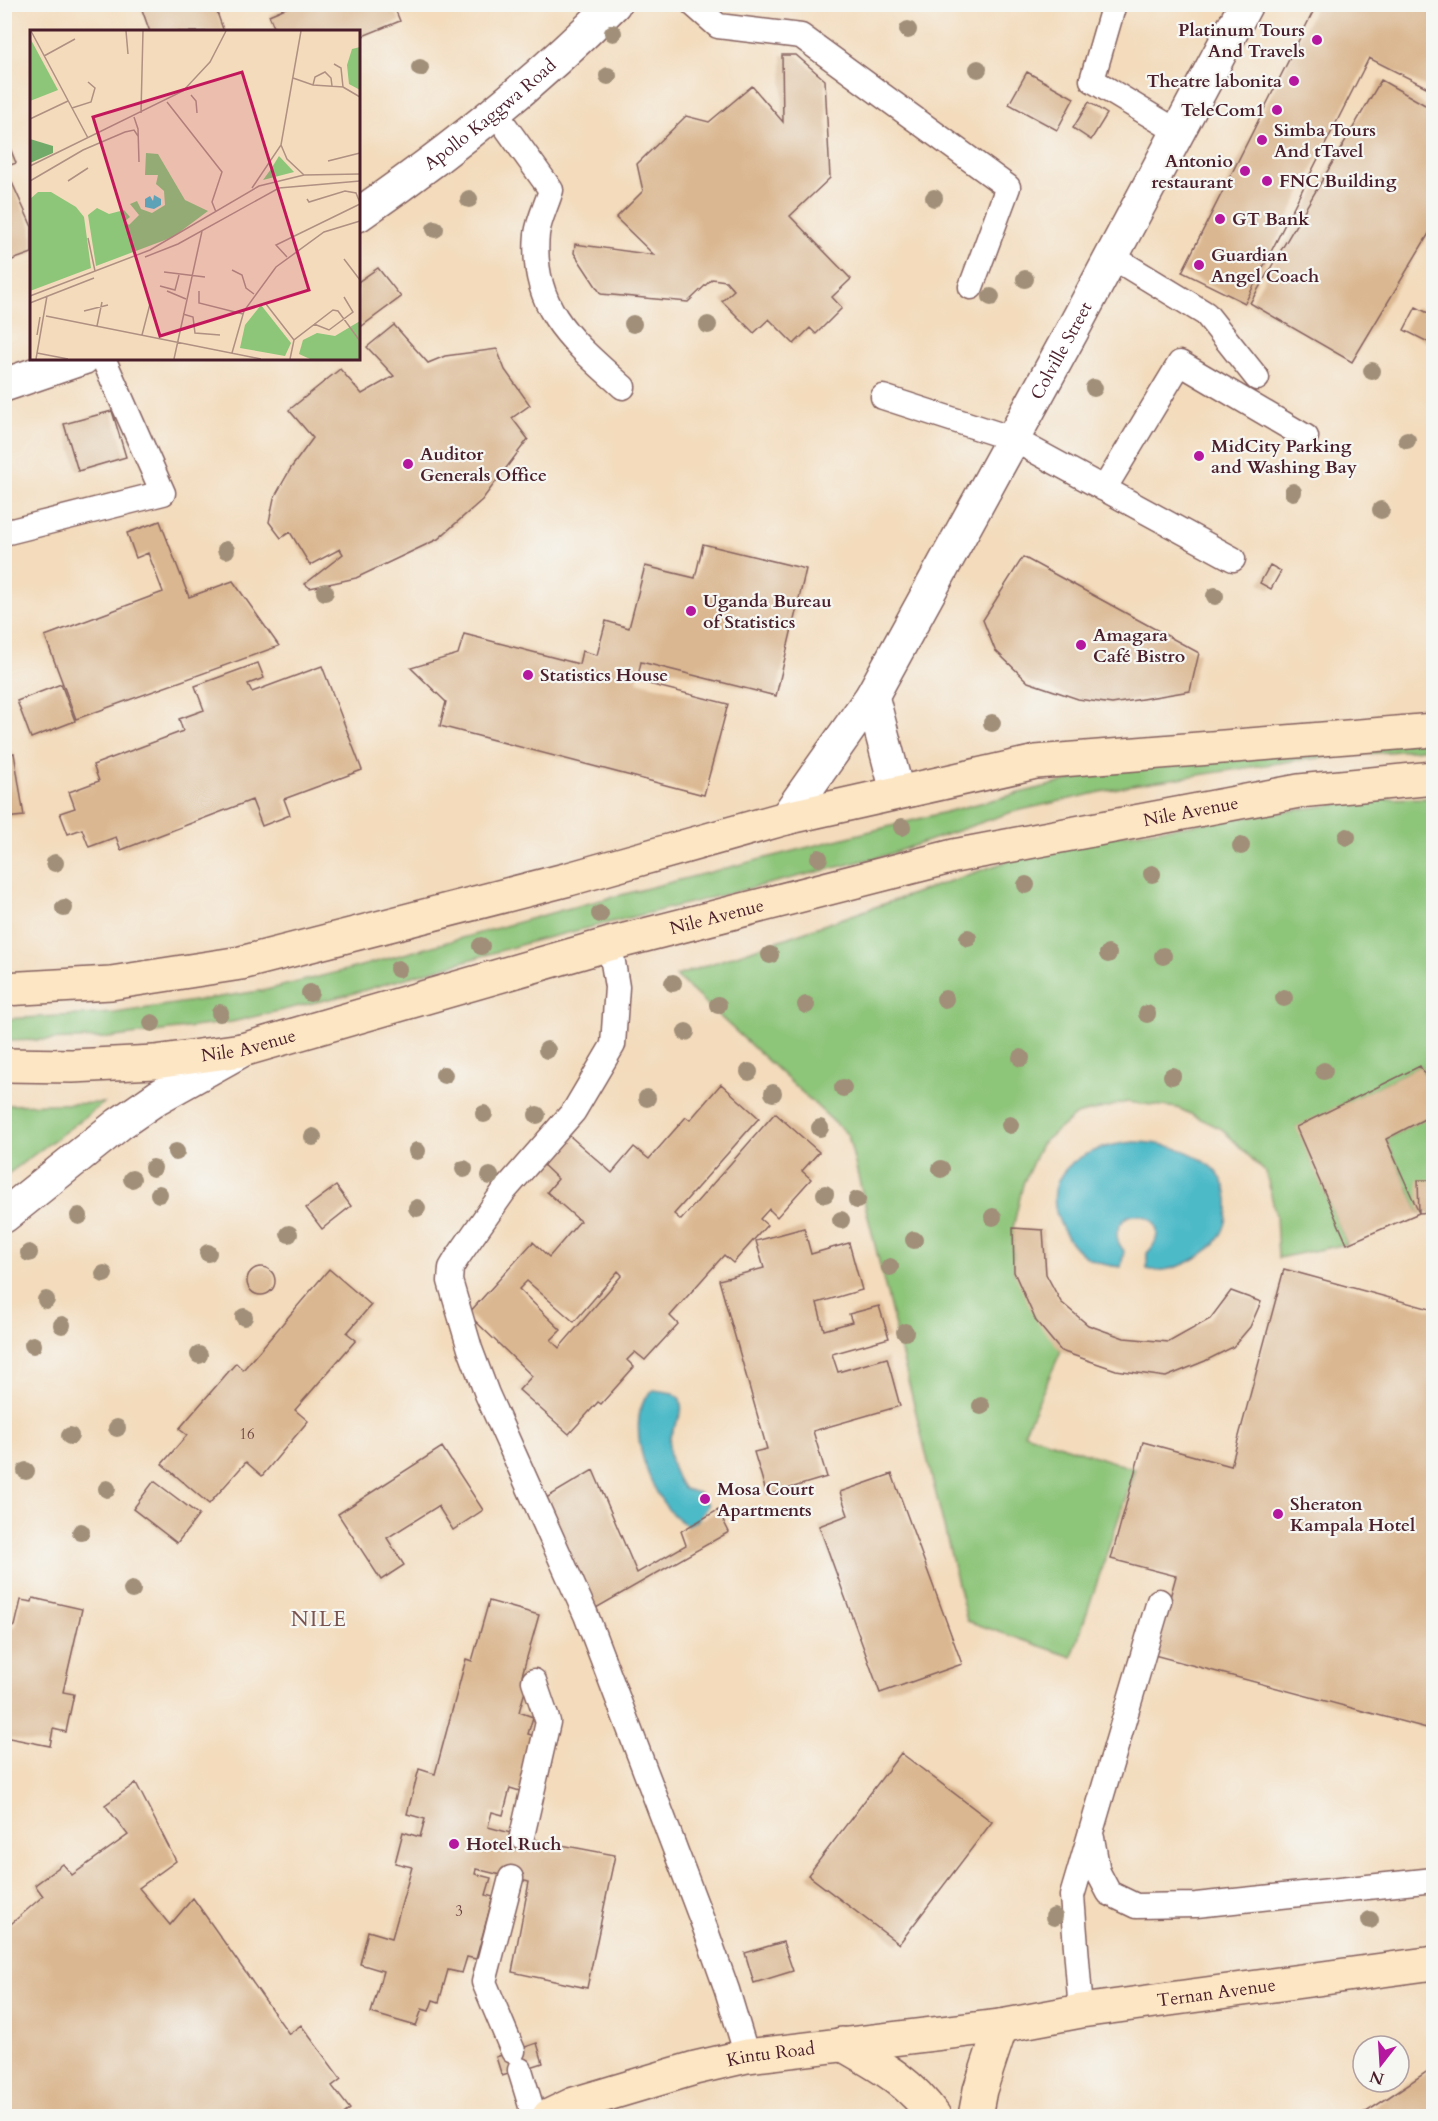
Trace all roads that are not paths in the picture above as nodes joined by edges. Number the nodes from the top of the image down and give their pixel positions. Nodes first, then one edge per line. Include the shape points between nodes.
1 (614, 4) edge
2 (693, 4) edge
3 (1114, 4) edge
4 (1246, 4) edge
5 (495, 112) junction
6 (1178, 132) junction
7 (360, 214) edge
8 (1111, 256) junction
9 (971, 287) dead end
10 (77, 360) edge
11 (104, 360) edge
12 (1257, 378) dead end
13 (4, 385) edge
14 (623, 387) dead end
15 (883, 397) dead end
16 (1306, 437) dead end
17 (1013, 439) junction
18 (1104, 489) junction
19 (4, 532) edge
20 (1233, 560) dead end
21 (872, 696) junction
22 (1434, 730) edge
23 (1434, 778) edge
24 (897, 791) junction
25 (786, 818) junction
26 (610, 944) junction
27 (4, 989) edge
28 (242, 1050) junction
29 (4, 1065) edge
30 (4, 1216) edge
31 (1159, 1601) dead end
32 (534, 1681) dead end
33 (1091, 1833) junction
34 (522, 1836) dead end
35 (511, 1878) dead end
36 (1434, 1880) edge
37 (1434, 1963) edge
38 (1081, 2011) junction
39 (1001, 2026) junction
40 (842, 2044) junction
41 (747, 2056) junction
42 (534, 2116) edge
43 (549, 2116) edge
44 (934, 2116) edge
45 (975, 2116) edge

1 - 5 street, Apollo Kaggwa Road
2 - 9 lane via 718,26 801,36 1008,187
3 - 6 lane via 1092,80
4 - 6 street, Colville Street
5 - 7 street, Apollo Kaggwa Road
5 - 14 lane via 551,190 537,232 537,258 540,282 552,313 571,340
6 - 8 street, Colville Street
8 - 12 lane via 1206,314
8 - 17 street, Colville Street
10 - 13 street
11 - 19 lane via 163,493
15 - 17 lane
16 - 18 lane via 1180,363
17 - 18 lane
17 - 21 street, Colville Street
18 - 20 lane
21 - 24 street
21 - 25 street, Colville Street
22 - 24 main road via 1036,762
23 - 26 main road, Nile Avenue via 1299,791 954,856
24 - 25 main road
25 - 27 main road via 558,882 241,963 111,983
26 - 28 main road, Nile Avenue
26 - 41 lane via 617,987 613,1046 574,1111 504,1191 451,1269 450,1281 487,1394 586,1615 705,1928
28 - 29 main road, Nile Avenue via 155,1062
28 - 30 street via 135,1113
31 - 33 lane
32 - 34 lane via 548,1722
33 - 36 lane via 1098,1872 1109,1893 1136,1906 1196,1905
33 - 38 lane via 1072,1896
35 - 42 lane via 484,1982 517,2061
37 - 38 main road, Ternan Avenue
38 - 39 main road, Ternan Avenue
39 - 40 main road, Kintu Road
39 - 45 main road
40 - 41 main road, Kintu Road
40 - 44 main road via 898,2076
41 - 43 main road, Kintu Road via 574,2104

